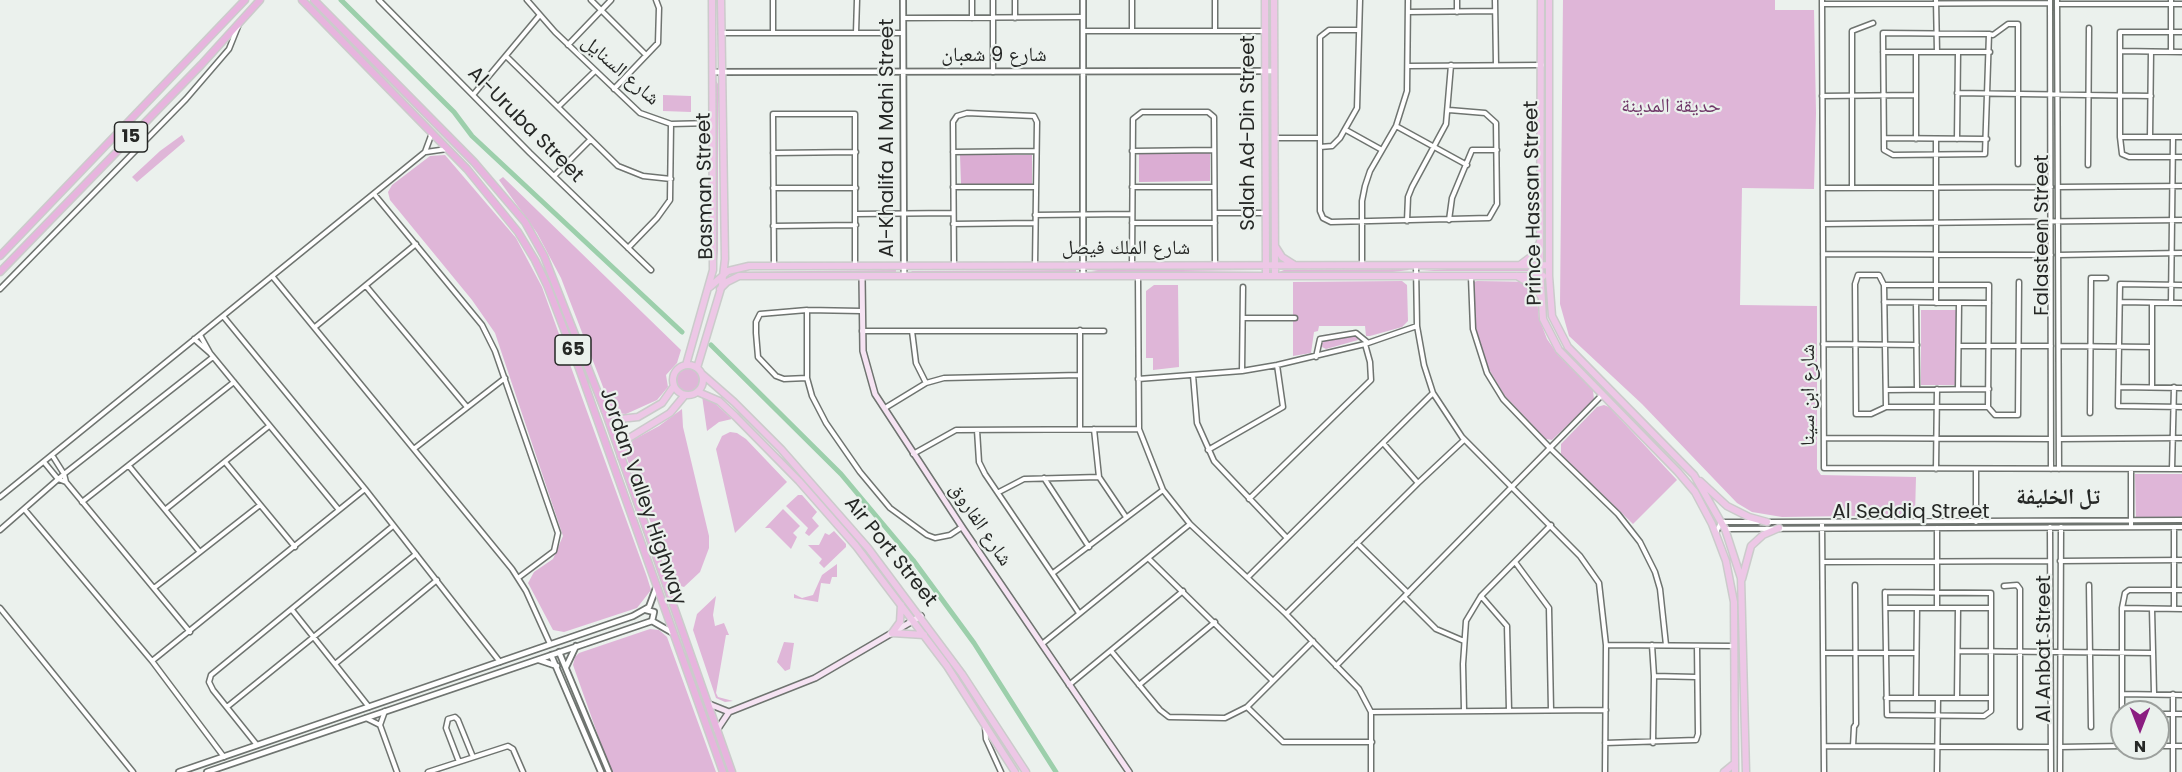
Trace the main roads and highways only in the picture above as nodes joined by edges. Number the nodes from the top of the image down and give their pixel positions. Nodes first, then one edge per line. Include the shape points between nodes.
1 (245, 0) edge
2 (260, 0) edge
3 (302, 0) edge
4 (314, 0) edge
5 (712, 0) edge
6 (721, 0) edge
7 (1265, 0) edge
8 (1274, 0) edge
9 (1541, 0) edge
10 (1549, 0) edge
11 (320, 3) edge
12 (1540, 241) junction
13 (1275, 246) junction
14 (0, 256) edge
15 (1549, 265) junction
16 (749, 266) junction
17 (1266, 266) junction
18 (1275, 266) junction
19 (1299, 266) junction
20 (1519, 266) junction
21 (1540, 266) junction
22 (0, 272) edge
23 (723, 273) junction
24 (1266, 275) junction
25 (1275, 275) junction
26 (749, 276) junction
27 (862, 276) junction
28 (1516, 276) junction
29 (1540, 276) junction
30 (1550, 276) junction
31 (556, 282) junction
32 (547, 285) junction
33 (710, 287) junction
34 (720, 290) junction
35 (1541, 296) junction
36 (686, 365) junction
37 (699, 371) junction
38 (674, 386) junction
39 (698, 392) junction
40 (685, 395) junction
41 (605, 411) junction
42 (621, 457) junction
43 (1694, 475) junction
44 (1767, 522) road end
45 (1718, 527) junction
46 (1779, 528) road end
47 (1741, 583) junction
48 (901, 604) junction
49 (673, 605) junction
50 (664, 609) junction
51 (921, 616) junction
52 (913, 622) junction
53 (892, 633) junction
54 (924, 635) junction
55 (709, 704) junction
56 (729, 712) junction
57 (717, 730) junction
58 (1735, 763) junction
59 (723, 772) edge
60 (732, 772) edge
61 (1015, 772) edge
62 (1026, 772) edge
63 (1129, 772) edge
64 (1724, 772) edge
65 (1735, 772) edge
66 (1747, 772) edge

1 - 14 highway, 15
2 - 22 highway, 15
3 - 32 highway, Jordan Valley Highway / 65 via 447,149 518,232
4 - 11 highway, Jordan Valley Highway / 65
5 - 33 main road, Basman Street
6 - 23 main road, Basman Street
7 - 17 main road, Salah Ad-Din Street
8 - 13 main road, Salah Ad-Din Street
9 - 12 main road, Prince Hassan Street
10 - 15 main road, Prince Hassan Street
11 - 31 highway, Jordan Valley Highway / 65 via 510,203 532,234
12 - 20 main road via 1532,256
12 - 21 main road, Prince Hassan Street
13 - 18 main road, Salah Ad-Din Street
13 - 19 main road via 1287,261
15 - 21 main road, شارع الملك فيصل
15 - 30 main road, Prince Hassan Street
16 - 17 main road, شارع الملك فيصل
16 - 23 main road, شارع الملك فيصل
16 - 26 main road
17 - 18 main road, شارع الملك فيصل
17 - 24 main road, Salah Ad-Din Street
18 - 19 main road, شارع الملك فيصل
18 - 25 main road, Salah Ad-Din Street
19 - 20 main road, شارع الملك فيصل
20 - 21 main road, شارع الملك فيصل
21 - 29 main road, Prince Hassan Street
23 - 33 main road
23 - 34 main road, Basman Street
24 - 25 main road, شارع الملك فيصل
24 - 27 main road, شارع الملك فيصل
25 - 28 main road, شارع الملك فيصل
26 - 27 main road, شارع الملك فيصل
26 - 34 main road, شارع الملك فيصل via 734,278
27 - 63 main road, شارع الفاروق via 867,372 884,409
28 - 29 main road, شارع الملك فيصل
28 - 35 main road
29 - 30 main road, شارع الملك فيصل
29 - 35 main road, Prince Hassan Street
30 - 43 main road, Prince Hassan Street via 1552,316 1563,341
31 - 32 highway
31 - 41 highway, Jordan Valley Highway / 65
32 - 50 highway, Jordan Valley Highway / 65
33 - 36 main road, Basman Street
34 - 37 main road, Basman Street
35 - 45 main road, Prince Hassan Street via 1543,319 1559,350 1695,492
36 - 37 main road
36 - 38 main road via 675,371
37 - 39 main road via 702,384
37 - 51 main road, Air Port Street via 803,472
38 - 40 main road
38 - 41 main road via 662,402 638,417 620,419
39 - 40 main road
39 - 48 main road, Air Port Street via 719,401 777,457 856,546
40 - 42 main road via 670,413 629,438
41 - 42 highway, Jordan Valley Highway / 65
42 - 49 highway, Jordan Valley Highway / 65
43 - 44 main road via 1727,506
43 - 45 main road, Prince Hassan Street
45 - 47 main road, Prince Hassan Street
45 - 58 main road, Prince Hassan Street via 1734,602
46 - 47 main road via 1751,546
47 - 66 main road, Prince Hassan Street
48 - 52 main road, Air Port Street
48 - 53 main road via 900,622
49 - 50 highway
49 - 55 highway, Jordan Valley Highway / 65
50 - 59 highway, Jordan Valley Highway / 65
51 - 52 main road
51 - 62 main road, Air Port Street
52 - 53 main road
52 - 54 main road, Air Port Street
53 - 54 main road
53 - 56 main road via 815,678
54 - 61 main road, Air Port Street
55 - 56 main road
55 - 57 highway, Jordan Valley Highway / 65
56 - 57 main road
57 - 60 highway, Jordan Valley Highway / 65
58 - 64 main road
58 - 65 main road, Prince Hassan Street

